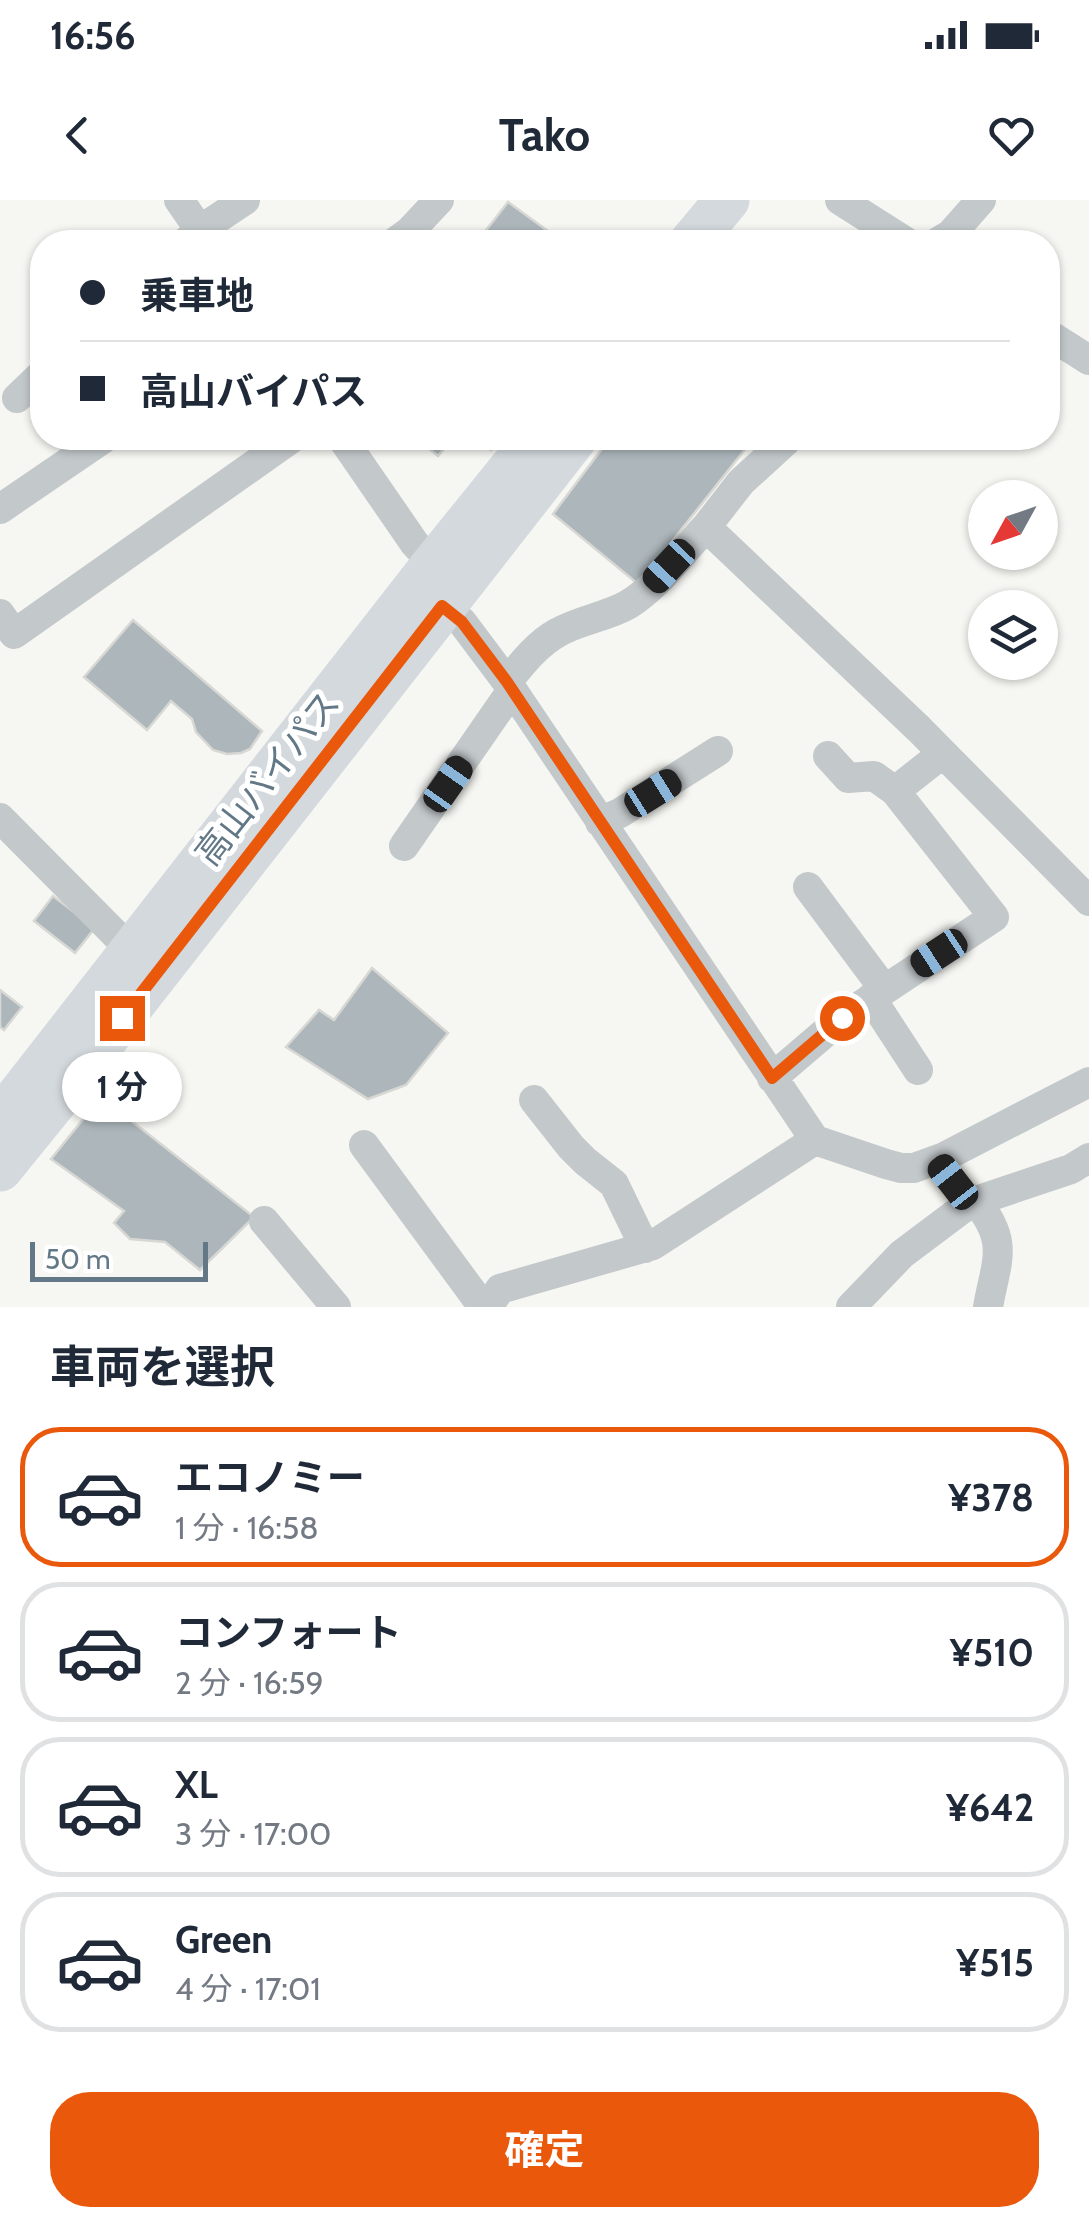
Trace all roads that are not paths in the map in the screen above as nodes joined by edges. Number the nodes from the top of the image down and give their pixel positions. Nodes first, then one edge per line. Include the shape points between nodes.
1 (179, 200) edge
2 (244, 200) edge
3 (439, 200) edge
4 (726, 200) edge
5 (760, 200) edge
6 (840, 200) edge
7 (981, 200) edge
8 (194, 230) edge
9 (208, 230) edge
10 (411, 230) edge
11 (702, 230) edge
12 (736, 230) edge
13 (887, 230) edge
14 (955, 230) edge
15 (1060, 342) edge
16 (1089, 360) edge
17 (30, 386) edge
18 (17, 398) dead end
19 (86, 450) edge
20 (275, 450) edge
21 (350, 450) edge
22 (528, 450) edge
23 (565, 450) edge
24 (776, 450) edge
25 (0, 509) edge
26 (706, 526) junction
27 (438, 585) junction
28 (0, 614) edge
29 (510, 686) junction
30 (718, 751) dead end
31 (942, 754) junction
32 (828, 756) dead end
33 (895, 791) junction
34 (0, 818) edge
35 (600, 822) junction
36 (404, 846) dead end
37 (808, 888) dead end
38 (1089, 901) edge
39 (131, 950) junction
40 (877, 993) junction
41 (918, 1070) dead end
42 (772, 1078) junction
43 (1089, 1082) edge
44 (534, 1100) dead end
45 (0, 1120) edge
46 (815, 1140) junction
47 (364, 1145) dead end
48 (1089, 1158) edge
49 (936, 1160) junction
50 (0, 1169) edge
51 (973, 1202) junction
52 (264, 1221) dead end
53 (645, 1248) junction
54 (336, 1307) edge
55 (485, 1307) edge
56 (851, 1307) edge
57 (988, 1307) edge

1 - 8 street
2 - 9 street
3 - 10 street
4 - 11 highway
5 - 12 highway
6 - 13 street
7 - 14 street
15 - 16 street
17 - 18 street
19 - 25 street
20 - 28 street via 14,634
21 - 27 street
22 - 27 highway, 高山バイパス
23 - 27 highway, 高山バイパス
24 - 26 street
26 - 29 street via 636,599 554,634
26 - 31 street
27 - 29 street
27 - 39 highway, 高山バイパス
27 - 50 highway, 高山バイパス via 99,1047
29 - 35 street
29 - 36 street
30 - 35 street
31 - 33 street
31 - 38 street
32 - 33 street via 848,778 874,776
33 - 40 street via 994,917
34 - 39 street
35 - 42 street
37 - 40 street
39 - 45 highway, 高山バイパス
40 - 41 street
40 - 42 street
42 - 46 street
43 - 49 street
44 - 53 street via 585,1162 614,1184
46 - 49 street via 901,1168
46 - 53 street
47 - 55 street
48 - 51 street
49 - 51 street
51 - 56 street via 902,1254
51 - 57 street via 985,1212 999,1246
52 - 54 street
53 - 55 street via 500,1289

